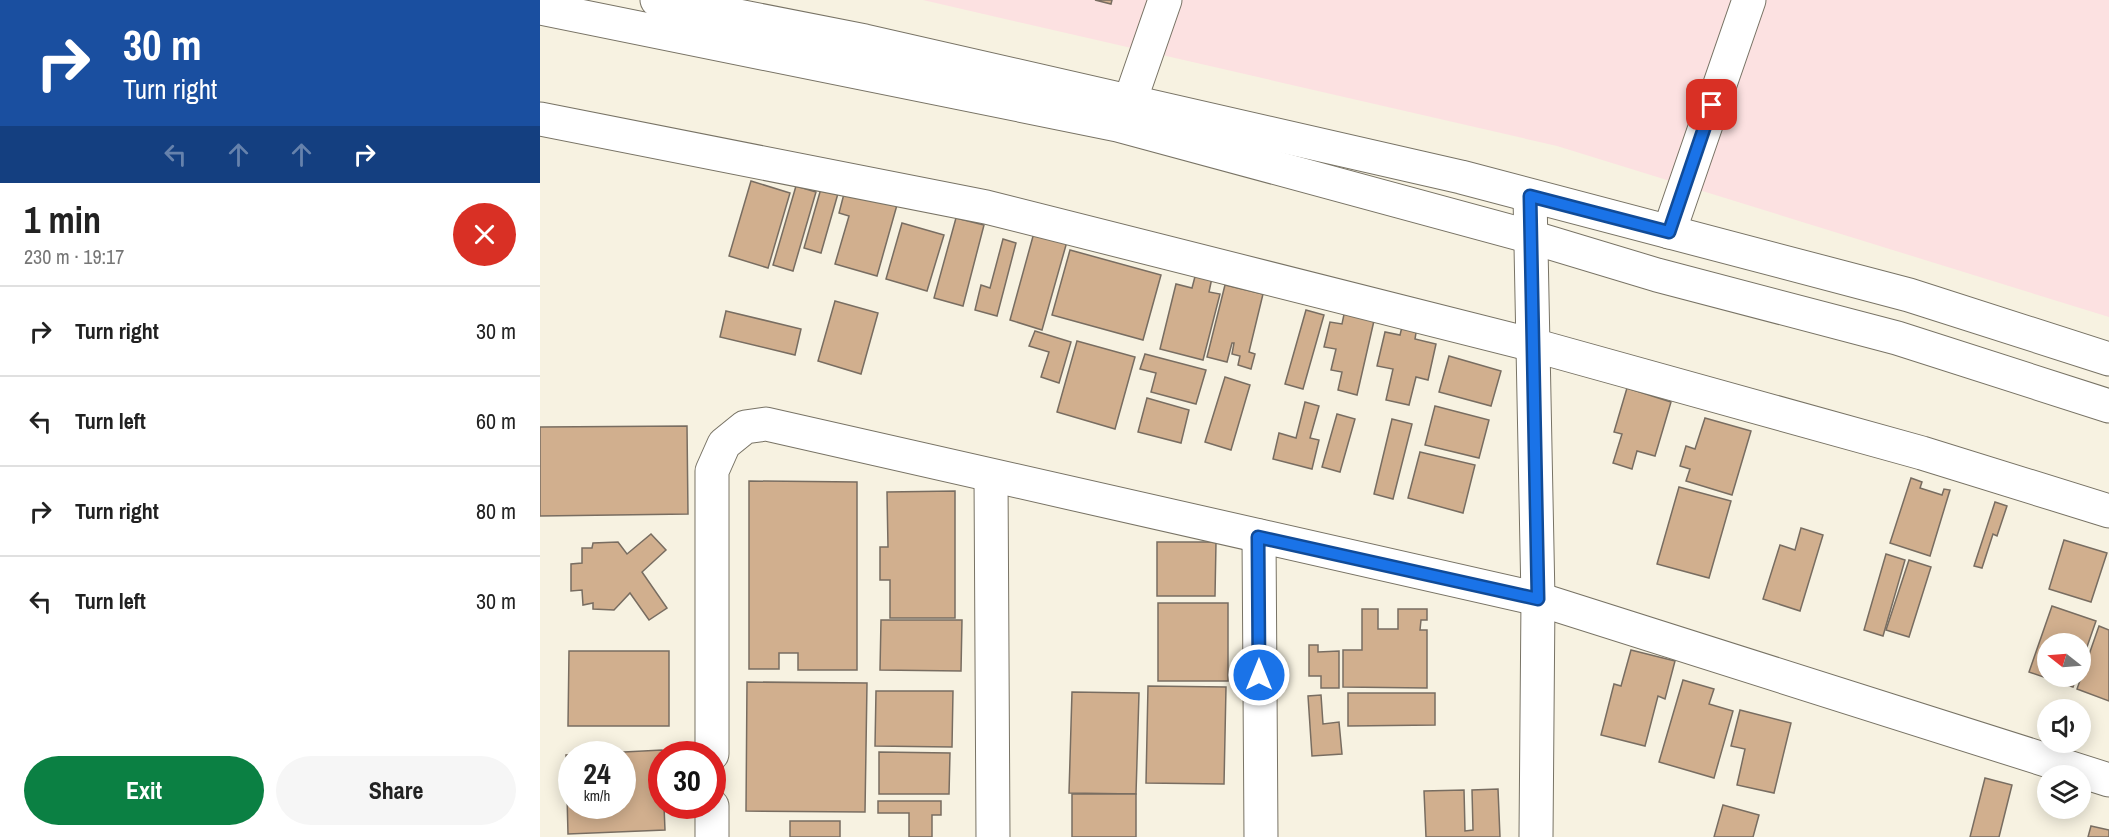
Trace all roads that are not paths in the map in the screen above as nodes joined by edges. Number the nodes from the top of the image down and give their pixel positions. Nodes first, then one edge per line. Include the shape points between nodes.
1 (657, 0) edge
2 (1164, 0) edge
3 (1749, 0) edge
4 (540, 8) edge
5 (1130, 101) junction
6 (540, 120) edge
7 (1530, 196) junction
8 (1669, 232) junction
9 (1531, 237) junction
10 (1533, 345) junction
11 (2109, 359) edge
12 (2109, 406) edge
13 (991, 476) junction
14 (2109, 511) edge
15 (1258, 537) junction
16 (1538, 599) junction
17 (712, 741) edge
18 (2109, 780) edge
19 (712, 819) edge
20 (712, 837) edge
21 (993, 837) edge
22 (1261, 837) edge
23 (1536, 837) edge

1 - 5 street via 865,40
2 - 5 street
3 - 8 street
4 - 9 street via 1118,125
5 - 7 street
6 - 10 street via 986,207
7 - 8 street
7 - 9 street
8 - 11 street via 1909,295
9 - 10 street
9 - 12 street via 1657,275 1897,338
10 - 14 street via 1922,453
10 - 16 street
13 - 15 street
13 - 17 street via 766,424 745,427 724,444 712,471
13 - 21 street
15 - 16 street
15 - 22 street
16 - 18 street
16 - 23 street
19 - 20 street

